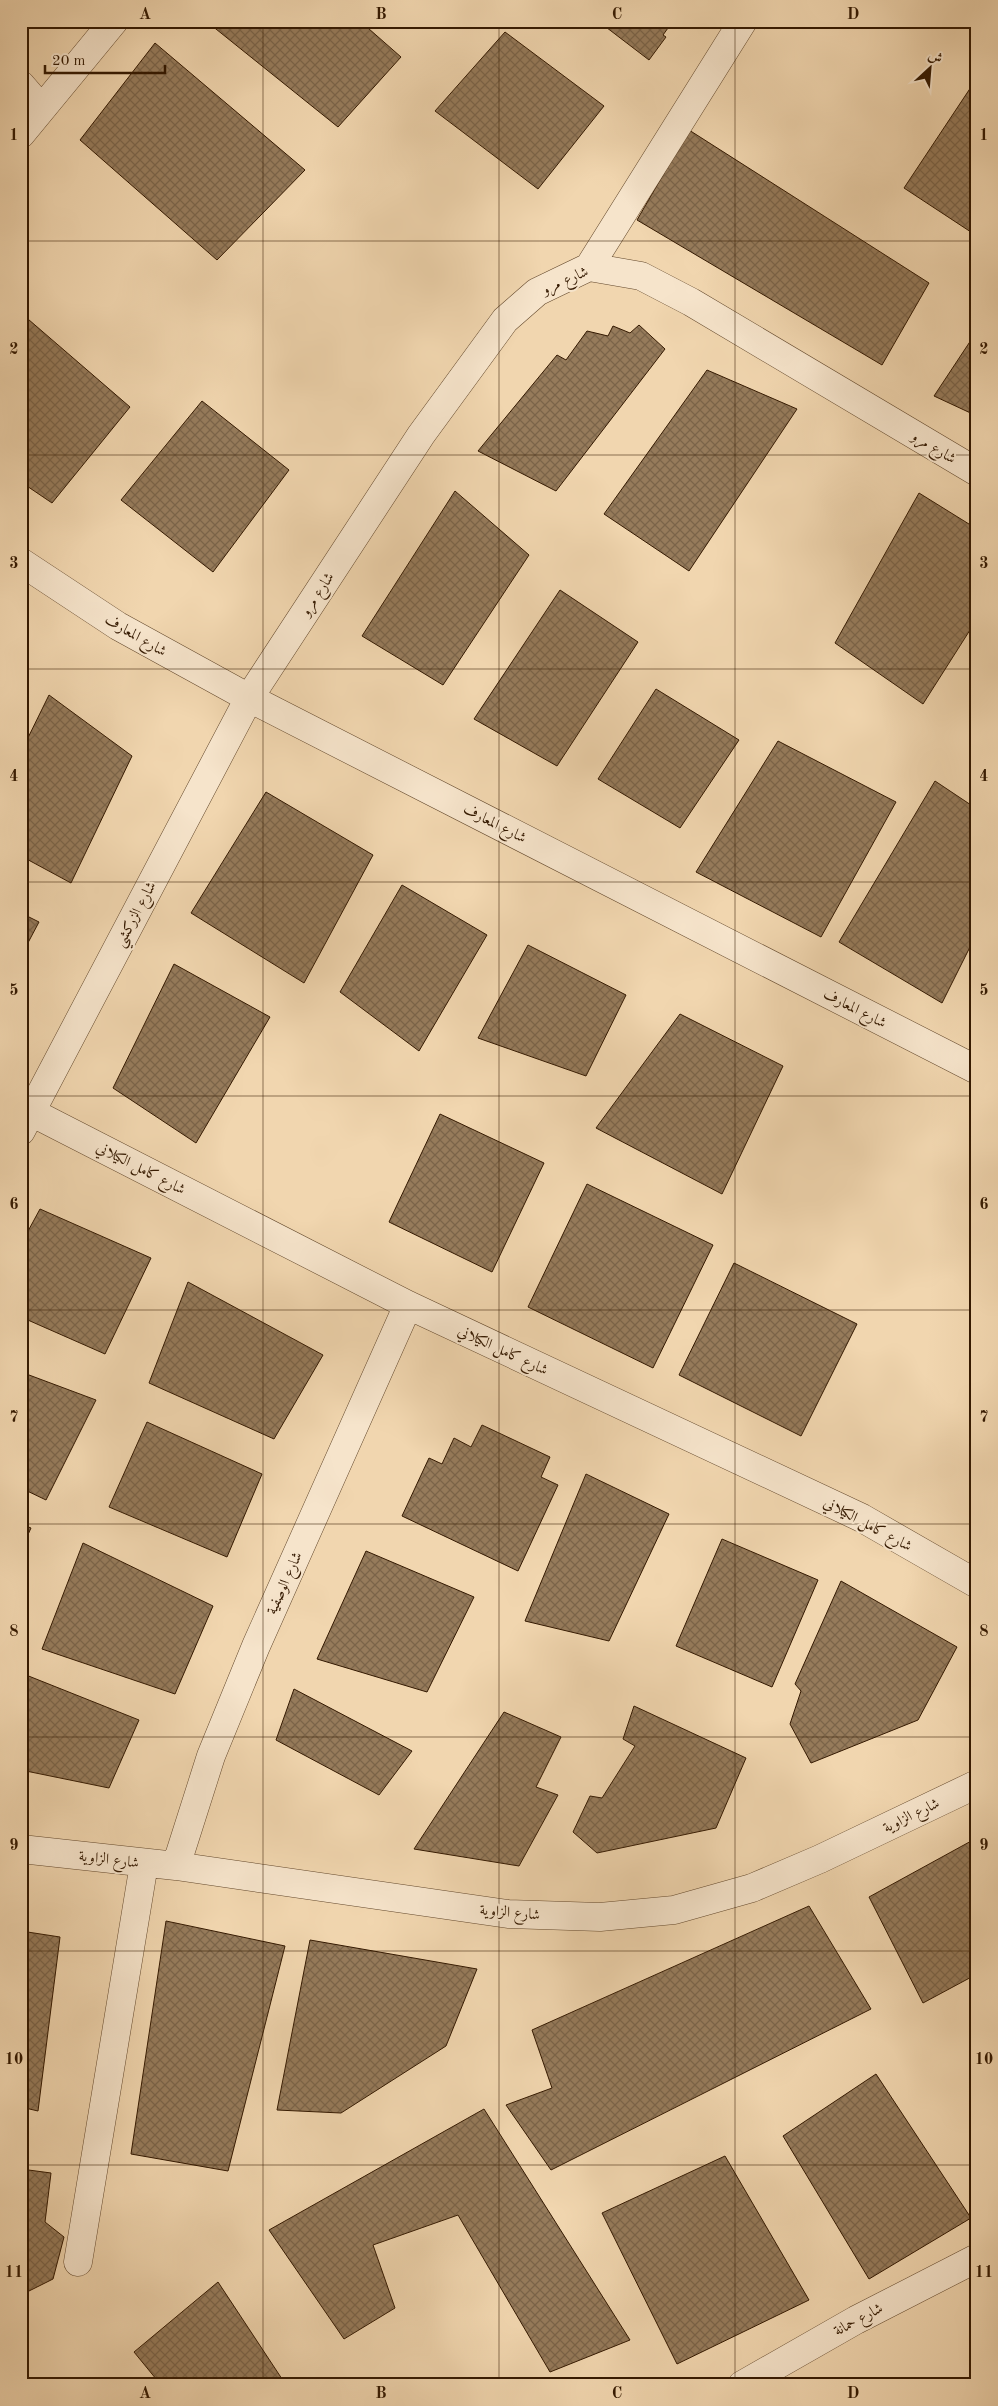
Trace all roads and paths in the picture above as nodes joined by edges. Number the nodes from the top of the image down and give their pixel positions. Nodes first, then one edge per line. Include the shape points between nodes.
1 (114, 21) edge
2 (742, 21) edge
3 (21, 85) edge
4 (41, 108) junction
5 (21, 134) edge
6 (589, 267) junction
7 (977, 472) edge
8 (21, 562) edge
9 (249, 698) junction
10 (977, 1070) edge
11 (26, 1122) edge
12 (408, 1305) junction
13 (977, 1584) edge
14 (977, 1784) edge
15 (21, 1849) edge
16 (144, 1864) junction
17 (176, 1866) junction
18 (977, 2258) edge
19 (78, 2262) dead end
20 (742, 2385) edge

1 - 4 street
2 - 6 street
3 - 4 street
4 - 5 street
6 - 7 street, شارع مرو via 641,276 691,302
6 - 9 street, شارع مرو via 537,292 505,320 421,435
8 - 9 street, شارع المعارف via 118,626
9 - 10 street, شارع المعارف
9 - 11 street, شارع الزركشي
11 - 12 street, شارع كامل الكيلاني
12 - 13 street, شارع كامل الكيلاني via 862,1518
12 - 17 street, شارع الوصفية via 214,1747
14 - 17 street, شارع الزاوية via 752,1888 674,1910 600,1917 508,1914
15 - 16 street, شارع الزاوية
16 - 17 street, شارع الزاوية
16 - 19 street
18 - 20 street, شارع حمانة via 856,2320

